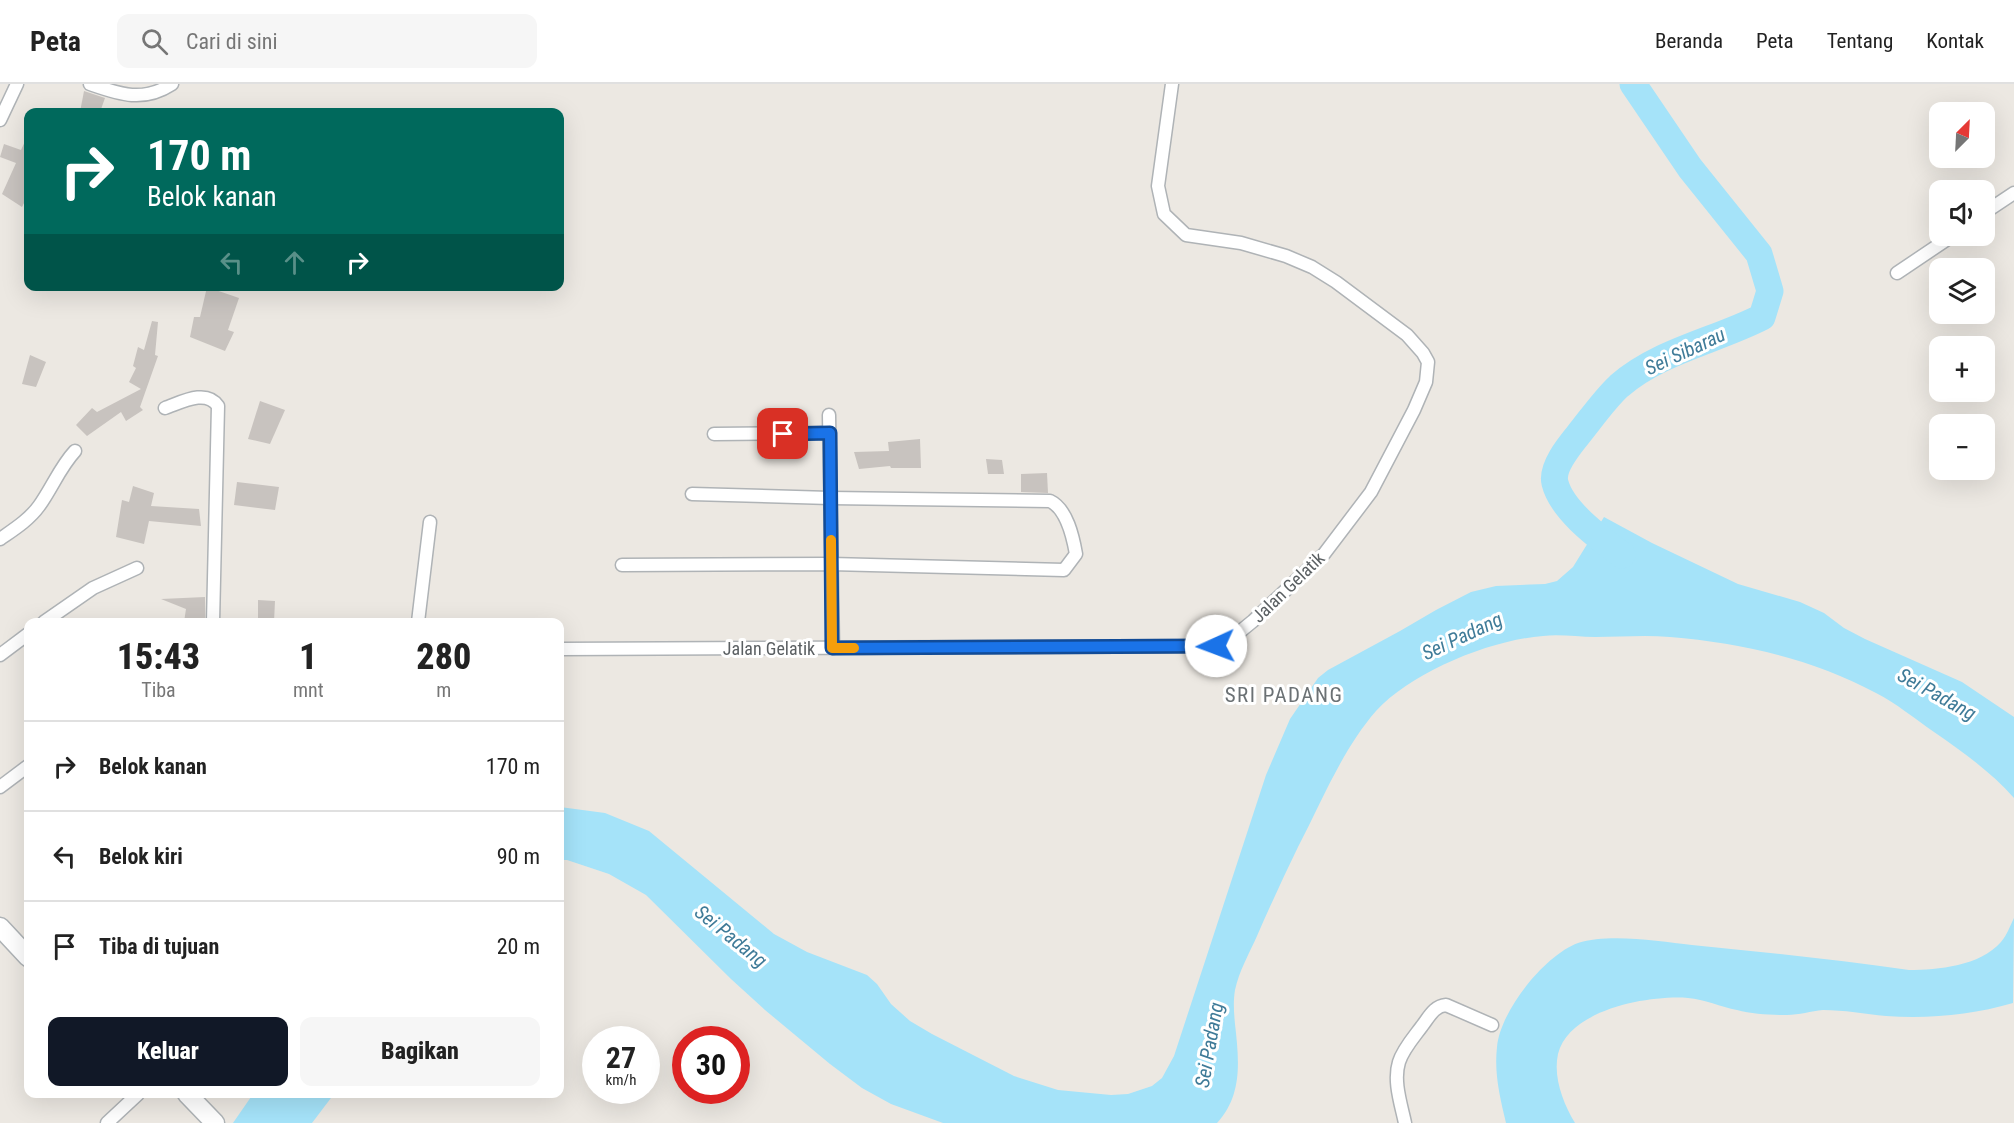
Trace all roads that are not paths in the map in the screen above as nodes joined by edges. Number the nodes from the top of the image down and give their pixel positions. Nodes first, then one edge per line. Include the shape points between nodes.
1 (17, 84) edge
2 (90, 84) edge
3 (172, 84) edge
4 (1172, 84) edge
5 (0, 120) edge
6 (2014, 193) edge
7 (1995, 206) edge
8 (1937, 246) edge
9 (1898, 273) dead end
10 (165, 408) dead end
11 (829, 415) dead end
12 (830, 433) junction
13 (714, 434) dead end
14 (75, 451) dead end
15 (692, 494) dead end
16 (830, 498) junction
17 (430, 522) dead end
18 (0, 539) edge
19 (831, 564) junction
20 (622, 565) dead end
21 (137, 568) dead end
22 (50, 618) edge
23 (213, 618) edge
24 (418, 618) edge
25 (24, 637) edge
26 (832, 648) junction
27 (564, 649) edge
28 (0, 655) edge
29 (24, 769) edge
30 (0, 787) edge
31 (2, 931) edge
32 (24, 953) edge
33 (1492, 1025) dead end
34 (134, 1098) edge
35 (192, 1098) edge
36 (107, 1123) edge
37 (215, 1123) edge
38 (1406, 1123) edge

1 - 5 street
2 - 3 street via 128,96
4 - 26 street, Jalan Gelatik via 1158,186 1164,214 1186,235 1241,243 1312,267 1407,335 1428,362 1426,382 1418,401 1371,492 1324,554 1232,639 1216,646
6 - 7 street
8 - 9 street
10 - 23 street via 199,397 218,406
11 - 12 street
12 - 13 street
12 - 16 street
14 - 18 street via 38,508
15 - 16 street
16 - 19 street
16 - 19 street via 1050,501 1057,504 1065,518 1076,554 1064,570
17 - 24 street
19 - 20 street
19 - 26 street
21 - 22 street via 93,588
25 - 28 street
26 - 27 street, Jalan Gelatik
29 - 30 street
31 - 32 main road
33 - 38 street via 1446,1005 1432,1012 1399,1062 1398,1092
34 - 36 street
35 - 37 main road

